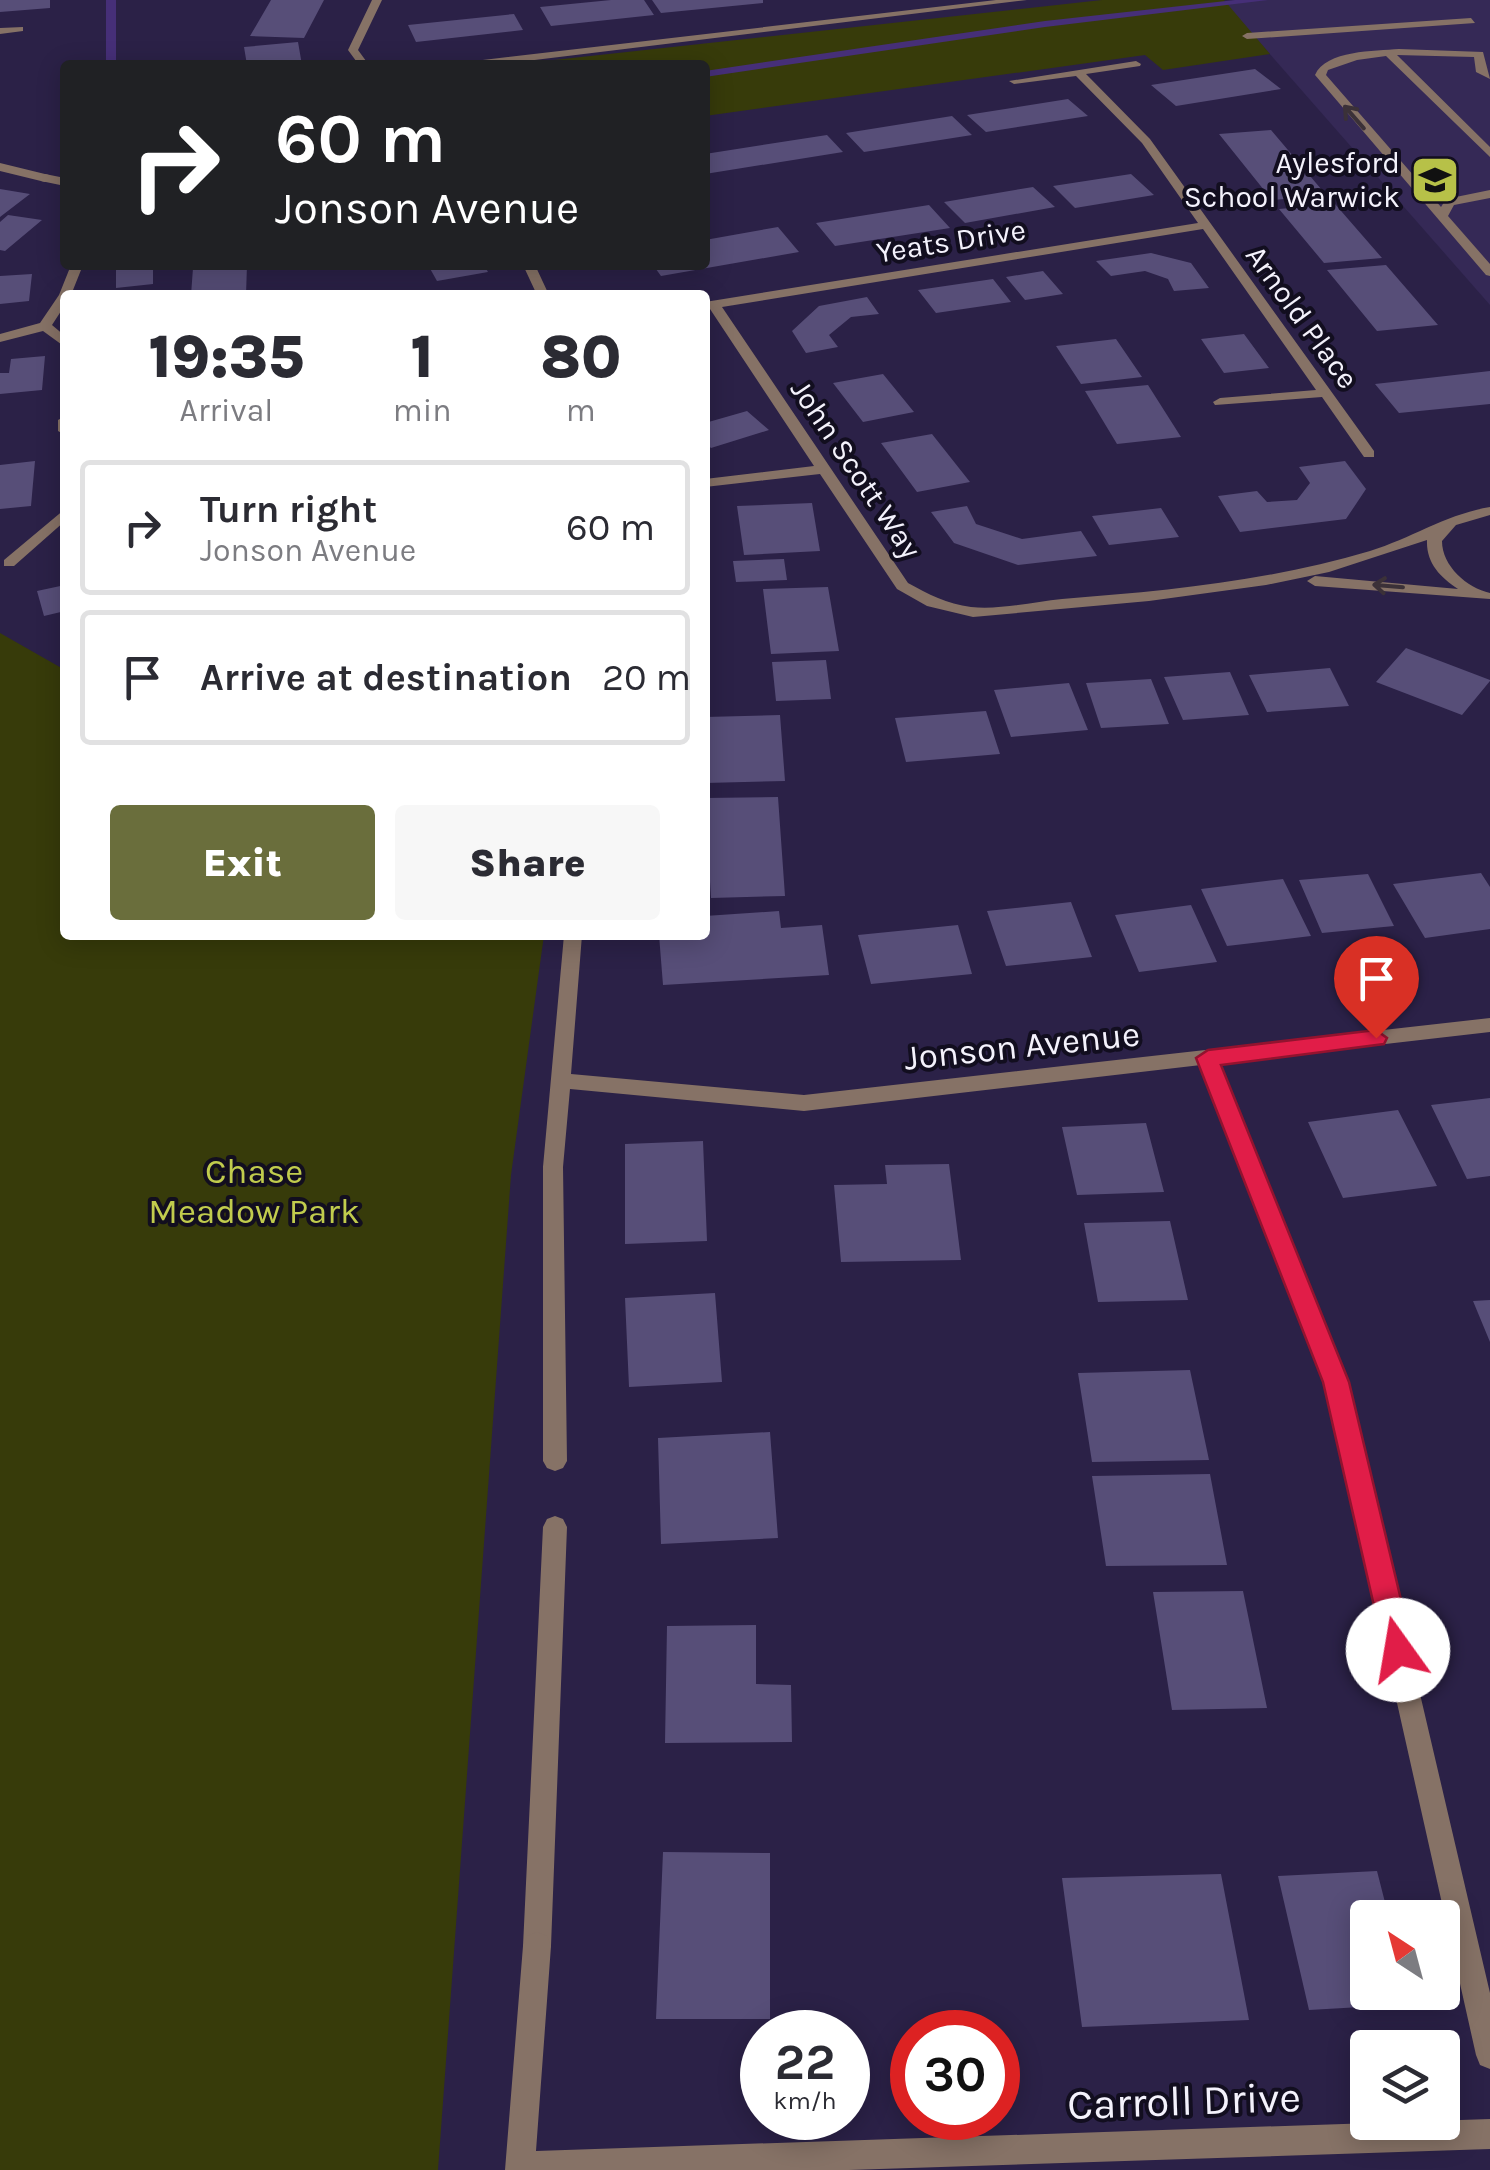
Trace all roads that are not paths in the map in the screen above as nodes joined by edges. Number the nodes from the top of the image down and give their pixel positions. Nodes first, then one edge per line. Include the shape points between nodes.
1 (377, 0) edge
2 (1022, 0) edge
3 (1470, 21) dead end
4 (1389, 27) junction
5 (20, 29) dead end
6 (0, 31) edge
7 (1246, 36) dead end
8 (1484, 52) edge
9 (1396, 54) junction
10 (361, 60) edge
11 (509, 60) edge
12 (1136, 64) dead end
13 (1079, 73) junction
14 (1490, 76) edge
15 (1014, 81) dead end
16 (1490, 154) edge
17 (0, 167) edge
18 (60, 181) edge
19 (1490, 194) edge
20 (1442, 216) junction
21 (1206, 225) junction
22 (1490, 272) edge
23 (60, 303) edge
24 (710, 305) edge
25 (710, 306) edge
26 (45, 326) junction
27 (0, 338) edge
28 (60, 339) edge
29 (1325, 393) junction
30 (1220, 402) dead end
31 (1368, 454) dead end
32 (822, 469) junction
33 (710, 481) edge
34 (1490, 512) edge
35 (60, 517) edge
36 (1435, 532) junction
37 (9, 563) dead end
38 (1288, 579) junction
39 (1487, 597) edge
40 (573, 940) edge
41 (1490, 1025) edge
42 (1208, 1058) junction
43 (561, 1082) junction
44 (555, 1461) dead end
45 (556, 1527) dead end
46 (1480, 1956) edge
47 (1490, 2056) edge
48 (1490, 2134) edge
49 (521, 2168) edge

1 - 10 street via 354,50
2 - 11 street
3 - 4 street
4 - 7 street
4 - 9 street via 1405,44
5 - 6 street
8 - 9 street
8 - 14 street via 1480,70
9 - 16 street
20 -> 9 street via 1320,75 1343,59
12 - 13 street
13 - 15 street
13 - 21 street, Arnold Place via 1146,141
17 - 18 street
19 - 20 street via 1450,202
20 - 22 street
21 - 24 street, Yeats Drive
21 - 29 street, Arnold Place
23 - 26 street
25 - 32 street, John Scott Way
26 - 27 street
26 - 28 street
29 - 30 street
29 - 31 street, Arnold Place
32 - 33 street
32 - 38 street, John Scott Way via 902,586 951,610
34 - 36 street via 1450,521
35 - 37 street
36 - 38 street
36 - 39 street via 1430,547 1436,564
39 -> 38 street
40 - 43 street
41 - 42 street, Jonson Avenue
42 - 43 street, Jonson Avenue via 804,1103
42 - 46 street via 1336,1382
43 - 44 street via 553,1167
45 - 49 street, Carroll Drive
46 - 47 street
48 - 49 street, Carroll Drive

